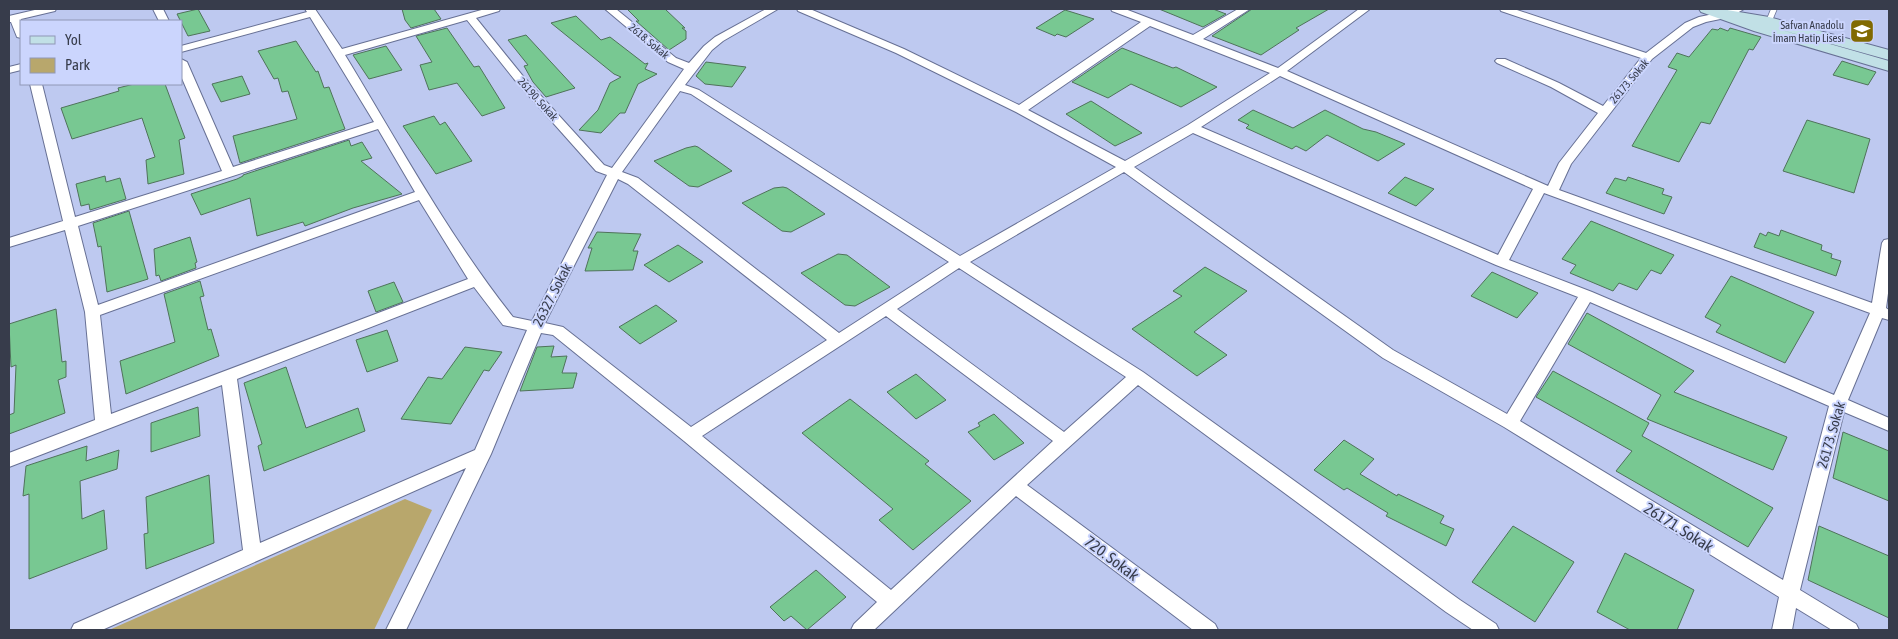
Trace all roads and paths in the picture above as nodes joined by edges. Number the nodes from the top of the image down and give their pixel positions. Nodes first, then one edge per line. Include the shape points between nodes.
1 (51, 9) edge
2 (495, 9) edge
3 (610, 9) edge
4 (773, 9) edge
5 (802, 9) edge
6 (1116, 9) edge
7 (1245, 9) edge
8 (1365, 9) edge
9 (1505, 9) edge
10 (1706, 9) edge
11 (311, 11) edge
12 (1732, 12) edge
13 (1771, 15) edge
14 (469, 16) junction
15 (12, 18) edge
16 (1149, 22) junction
17 (20, 33) edge
18 (1193, 40) junction
19 (182, 49) edge
20 (339, 53) junction
21 (1889, 56) edge
22 (1648, 57) junction
23 (1501, 61) dead end
24 (182, 64) edge
25 (1889, 66) edge
26 (691, 68) junction
27 (1279, 72) junction
28 (36, 85) edge
29 (678, 86) junction
30 (1020, 110) junction
31 (1604, 111) junction
32 (381, 124) junction
33 (1192, 128) junction
34 (1124, 166) junction
35 (229, 173) junction
36 (614, 174) junction
37 (1546, 189) junction
38 (423, 194) junction
39 (69, 224) junction
40 (9, 243) edge
41 (1889, 243) edge
42 (959, 262) junction
43 (1501, 262) junction
44 (477, 281) junction
45 (1587, 295) junction
46 (886, 309) junction
47 (92, 312) junction
48 (1884, 313) edge
49 (537, 325) junction
50 (838, 340) junction
51 (1137, 376) junction
52 (229, 377) junction
53 (1838, 404) junction
54 (104, 422) junction
55 (1510, 423) junction
56 (1889, 425) edge
57 (690, 436) junction
58 (1065, 441) junction
59 (482, 454) junction
60 (9, 460) edge
61 (1015, 486) junction
62 (252, 556) junction
63 (1789, 594) junction
64 (891, 602) junction
65 (81, 630) edge
66 (396, 630) edge
67 (861, 630) edge
68 (1208, 630) edge
69 (1489, 630) edge
70 (1782, 630) edge
71 (1849, 630) edge

1 - 15 street
2 - 14 street
3 - 26 street, 2618. Sokak via 672,60
4 - 26 street, 26327. Sokak via 719,39
5 - 30 street, 26171. Sokak via 900,51
6 - 16 street
7 - 18 street
8 - 27 street
9 - 22 street
10 - 12 main road
11 - 19 street
11 - 20 street
12 - 13 main road
12 - 22 street, 26173. Sokak via 1689,25
12 - 25 main road via 1759,28
13 - 21 main road
14 - 20 street
14 - 36 street, 26190. Sokak via 518,77 600,168
15 - 17 street
16 - 18 street
16 - 30 street
18 - 27 street
20 - 32 street
22 - 31 street, 26173. Sokak
23 - 31 street
24 - 35 street
26 - 29 street, 26327. Sokak
27 - 33 street
27 - 37 street
28 - 39 street
29 - 36 street, 26327. Sokak
29 - 42 street via 695,92
30 - 34 street, 26171. Sokak
31 - 37 street, 26173. Sokak
32 - 35 street
32 - 38 street
33 - 34 street
33 - 43 street
34 - 42 street
34 - 55 street, 26171. Sokak via 1388,354
35 - 39 street
36 - 49 street, 26327. Sokak
36 - 50 street, 26190. Sokak via 634,181
37 - 43 street, 26173. Sokak
37 - 48 street
38 - 44 street
38 - 47 street
39 - 40 street
39 - 47 street
41 - 48 street, 26173. Sokak
42 - 46 street
42 - 51 street
43 - 45 street
44 - 49 street via 508,321
44 - 52 street
45 - 53 street
45 - 55 street
46 - 50 street
46 - 58 street
47 - 54 street
48 - 53 street, 26173. Sokak
49 - 57 street via 558,330
49 - 59 street, 26327. Sokak
50 - 57 street
51 - 58 street
51 - 69 street
52 - 54 street
52 - 62 street
53 - 56 street
53 - 63 street, 26173. Sokak
54 - 60 street
55 - 63 street, 26171. Sokak
57 - 64 street
58 - 61 street
59 - 62 street
59 - 66 street, 26327. Sokak
61 - 64 street
61 - 68 street, 720. Sokak
62 - 65 street
63 - 70 street, 26173. Sokak
63 - 71 street, 26171. Sokak
64 - 67 street

